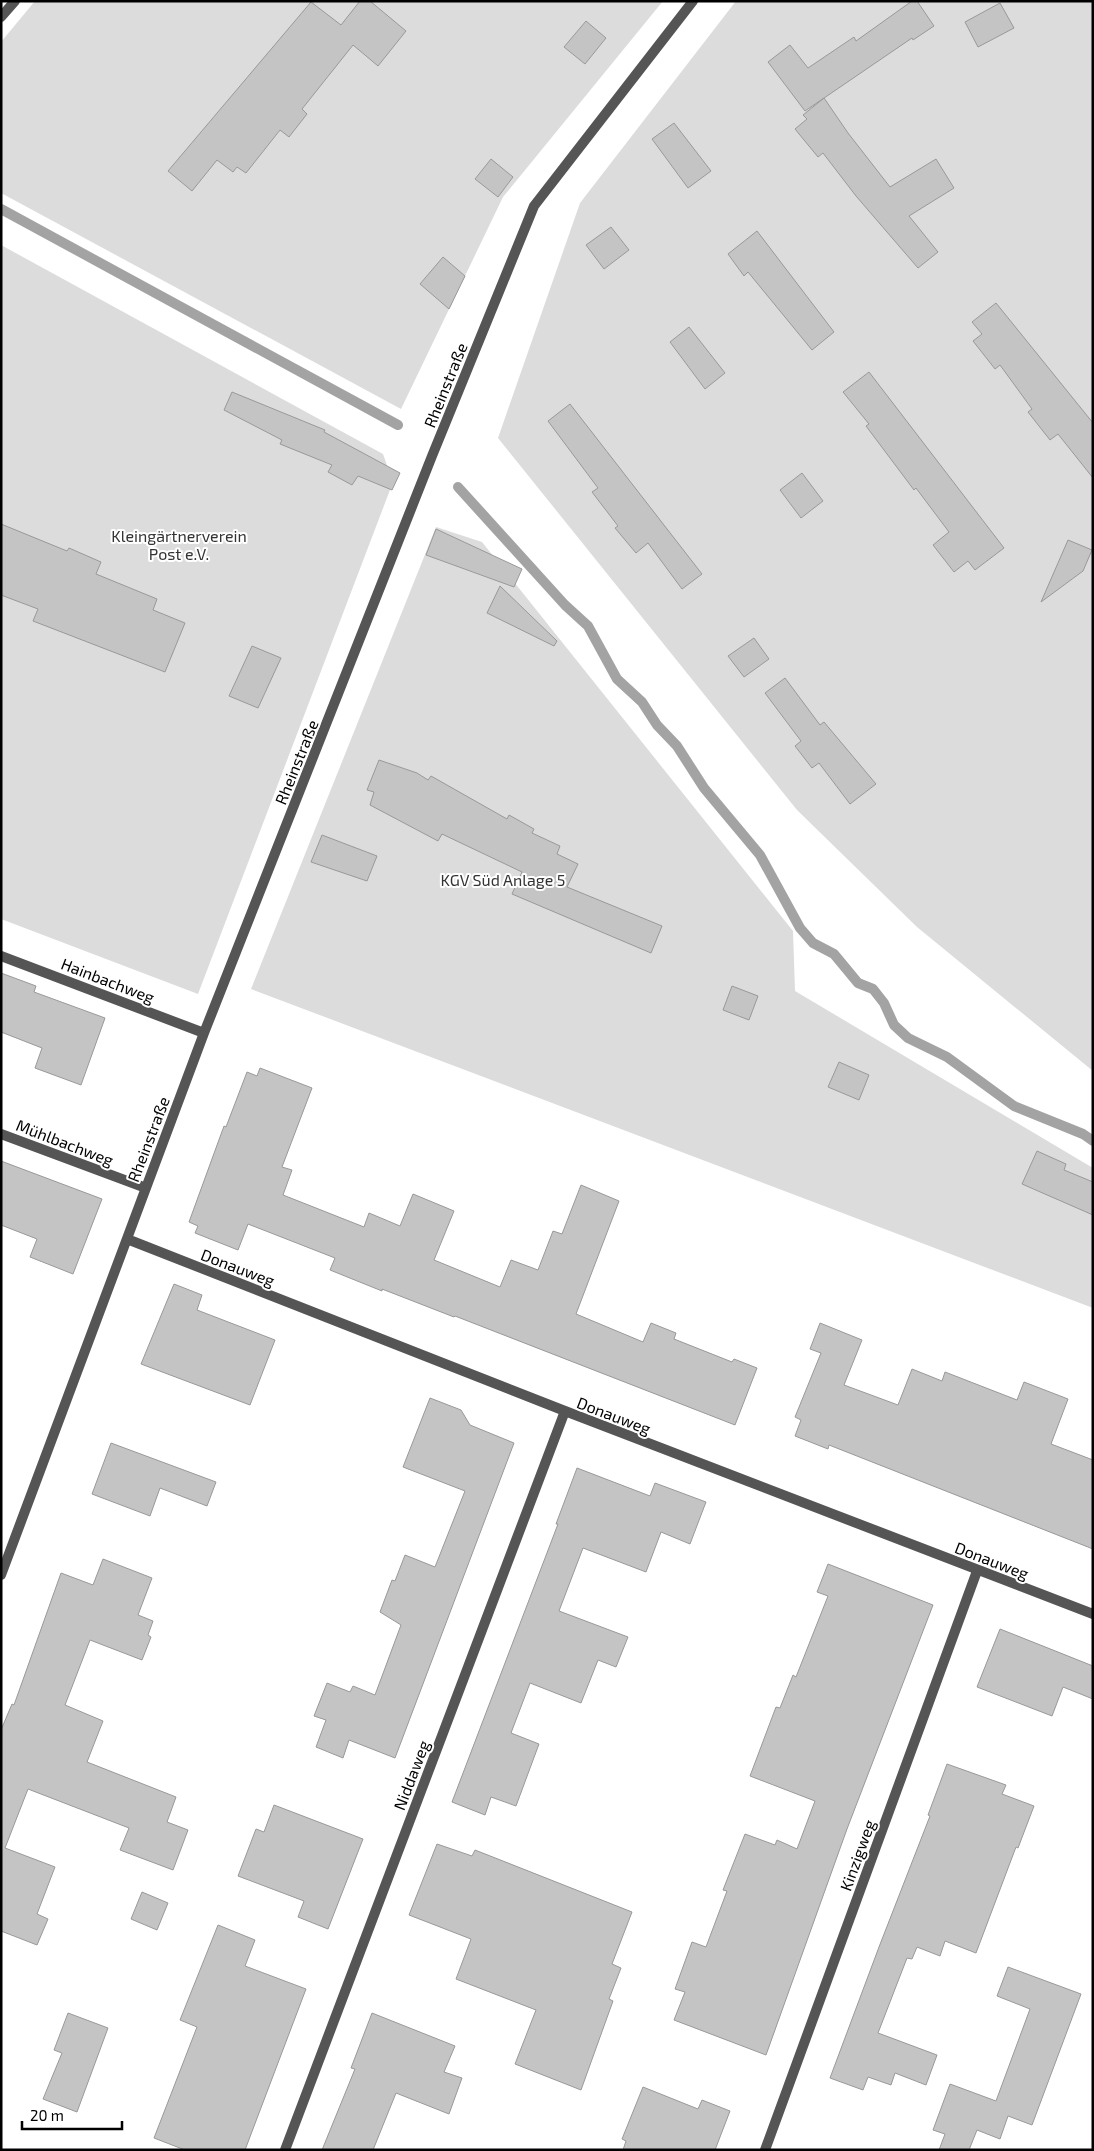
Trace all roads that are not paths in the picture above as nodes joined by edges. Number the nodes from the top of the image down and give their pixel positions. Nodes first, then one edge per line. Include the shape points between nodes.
1 (15, 1) edge
2 (693, 1) edge
3 (1, 17) edge
4 (1, 956) edge
5 (204, 1033) junction
6 (1, 1134) edge
7 (146, 1188) junction
8 (127, 1239) junction
9 (565, 1411) junction
10 (4, 1561) edge
11 (977, 1571) junction
12 (1, 1575) edge
13 (1093, 1614) edge
14 (285, 2150) edge
15 (765, 2150) edge

1 - 3 street
2 - 5 street, Rheinstraße via 534,206
4 - 5 street, Hainbachweg
5 - 7 street, Rheinstraße
6 - 7 street, Mühlbachweg
7 - 8 street, Rheinstraße
8 - 9 street, Donauweg
8 - 10 street, Rheinstraße
9 - 11 street, Donauweg
9 - 14 street, Niddaweg
10 - 12 street, Rheinstraße
11 - 13 street, Donauweg
11 - 15 street, Kinzigweg

